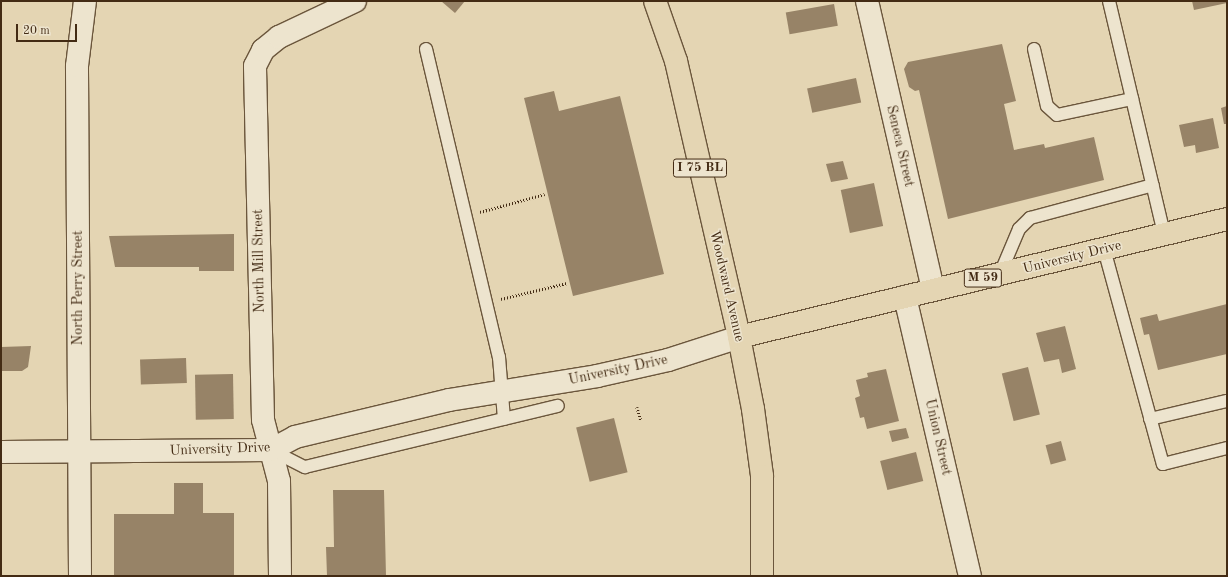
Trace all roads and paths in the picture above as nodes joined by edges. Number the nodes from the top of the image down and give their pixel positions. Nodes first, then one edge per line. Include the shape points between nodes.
1 (85, 1) edge
2 (355, 1) edge
3 (655, 1) edge
4 (867, 1) edge
5 (1109, 1) edge
6 (426, 48) dead end
7 (1034, 49) dead end
8 (1132, 100) junction
9 (1153, 186) junction
10 (545, 194) dead end
11 (479, 212) dead end
12 (1227, 219) edge
13 (1164, 234) junction
14 (1104, 249) junction
15 (1000, 274) junction
16 (567, 283) dead end
17 (933, 290) junction
18 (905, 297) junction
19 (501, 299) dead end
20 (739, 337) junction
21 (502, 392) junction
22 (1227, 401) edge
23 (558, 406) dead end
24 (637, 407) dead end
25 (504, 419) junction
26 (1150, 419) junction
27 (641, 420) dead end
28 (1227, 448) edge
29 (271, 450) junction
30 (1, 452) edge
31 (79, 452) junction
32 (80, 576) edge
33 (280, 576) edge
34 (762, 576) edge
35 (970, 576) edge

1 - 31 street, North Perry Street via 77,66
2 - 29 street, North Mill Street via 279,37 264,50 255,66 263,420
3 - 20 main road, Woodward Avenue / I 75 BL via 676,61
4 - 17 street, Seneca Street
5 - 8 lane
6 - 21 lane via 499,357
7 - 8 lane via 1047,106 1057,115
8 - 9 lane
9 - 13 lane
9 - 15 lane via 1030,218 1019,230
10 - 11 path
12 - 13 main road, University Drive / M 59
13 - 14 main road, University Drive / M 59
14 - 15 main road, University Drive / M 59
14 - 26 lane
15 - 17 main road, University Drive / M 59
16 - 19 path
17 - 18 main road, University Drive / M 59
18 - 20 main road, University Drive / M 59
18 - 35 street, Union Street
20 - 21 street, University Drive via 668,360 604,375
20 - 34 main road, Woodward Avenue / I 75 BL via 753,409 762,476
21 - 25 lane
21 - 29 street, University Drive via 450,400 295,437
22 - 26 lane
23 - 25 lane
24 - 27 path
25 - 29 lane via 305,468
26 - 28 lane via 1162,464
29 - 31 street, University Drive
29 - 33 street, North Mill Street via 279,481
30 - 31 street, University Drive
31 - 32 street, North Perry Street

